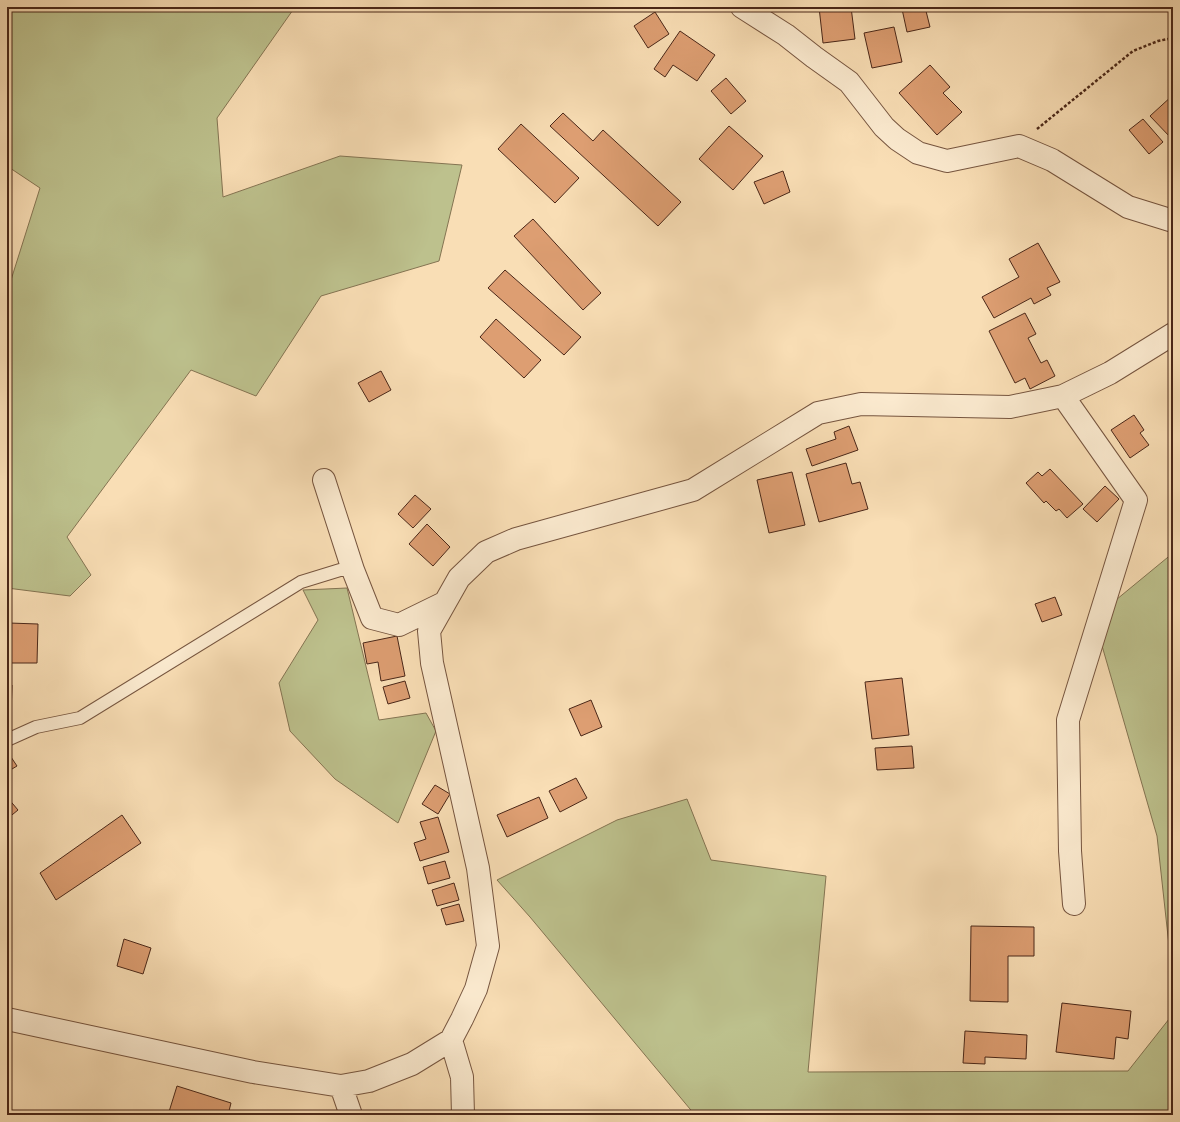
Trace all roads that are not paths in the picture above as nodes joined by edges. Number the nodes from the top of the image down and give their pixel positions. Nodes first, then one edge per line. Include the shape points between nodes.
1 (742, 7) edge
2 (1173, 221) edge
3 (1173, 334) edge
4 (1063, 396) junction
5 (324, 480) dead end
6 (353, 570) junction
7 (444, 603) junction
8 (7, 740) edge
9 (1074, 904) dead end
10 (7, 1019) edge
11 (451, 1040) junction
12 (341, 1086) junction
13 (351, 1115) edge
14 (463, 1115) edge

1 - 2 street via 786,35 849,82 884,127 918,153 948,162 1019,146 1052,160 1128,207
3 - 4 street via 1110,373
4 - 7 street via 1010,407 861,404 818,413 693,490 516,539 486,552 459,578
4 - 9 street via 1136,500 1068,720 1070,851
5 - 6 street
6 - 7 street via 372,618 400,625
6 - 8 lane via 340,570 300,582 80,718 36,727
7 - 11 street via 430,631 432,663 478,868 488,946 476,989
10 - 12 street via 253,1072
11 - 12 street via 412,1064 369,1081
11 - 14 street via 462,1077
12 - 13 street

